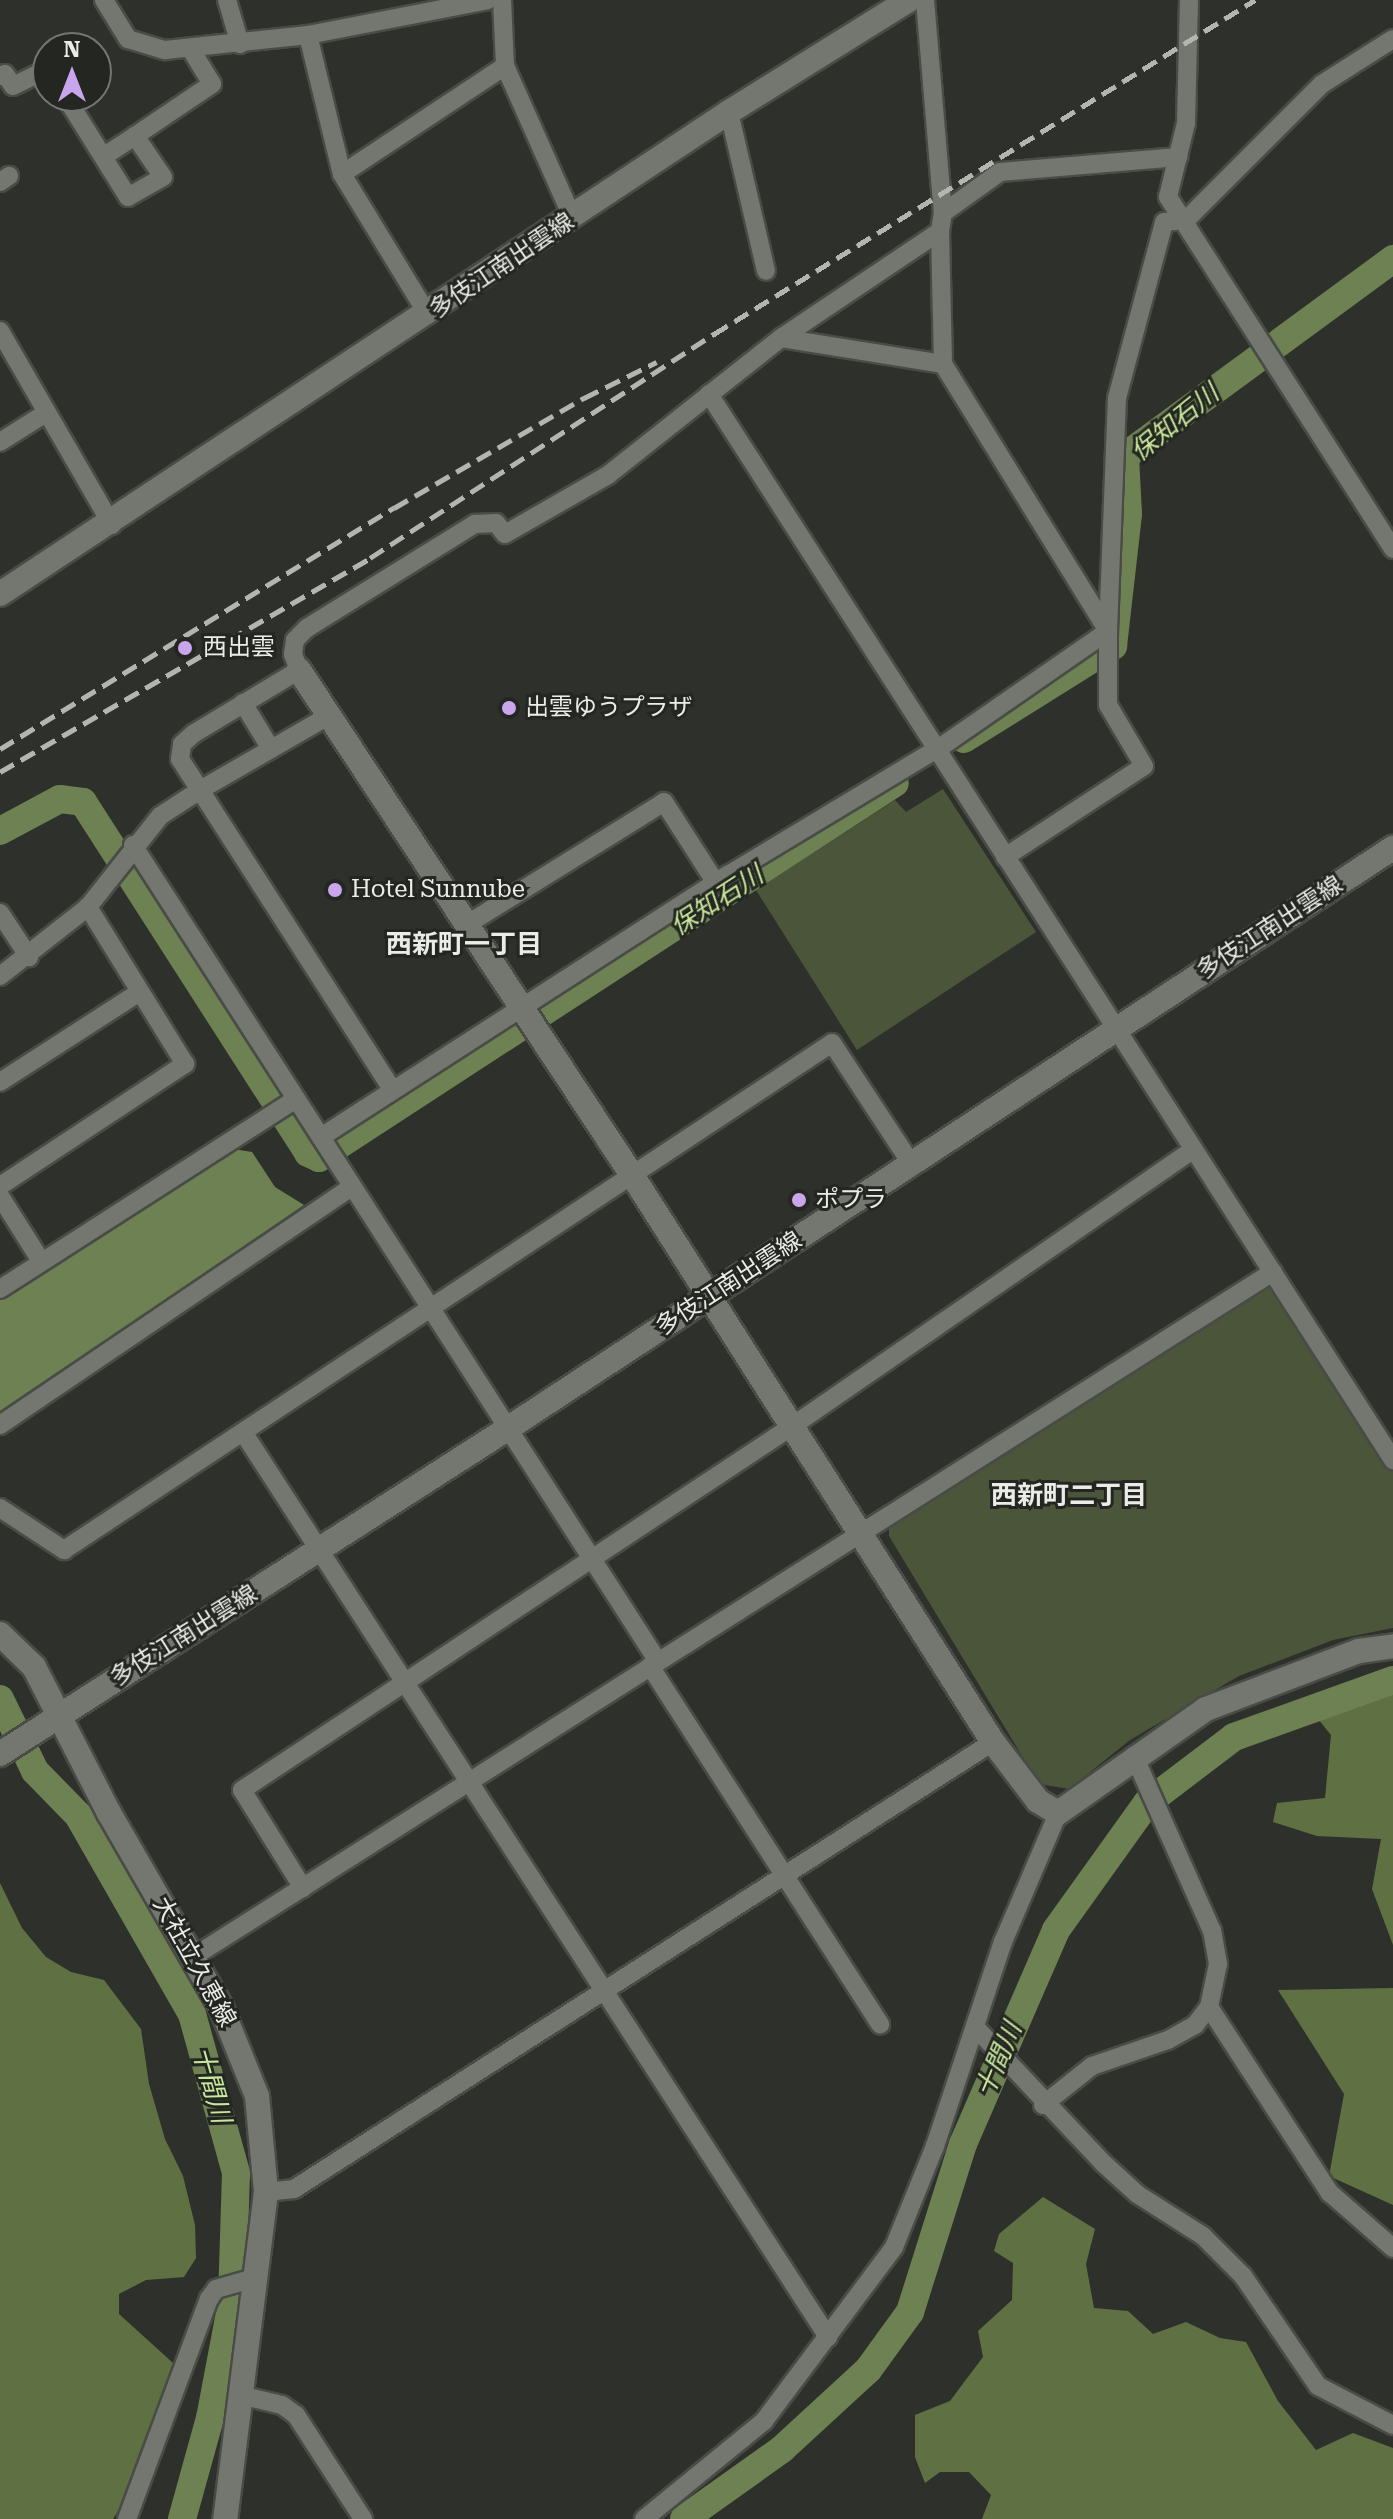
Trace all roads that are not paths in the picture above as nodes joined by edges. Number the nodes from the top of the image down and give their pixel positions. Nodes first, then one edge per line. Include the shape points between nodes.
1 (104, 0) edge
2 (227, 0) edge
3 (488, 0) edge
4 (502, 0) edge
5 (909, 0) edge
6 (925, 0) edge
7 (1189, 0) edge
8 (308, 35) junction
9 (1393, 39) edge
10 (240, 44) junction
11 (190, 48) junction
12 (505, 66) junction
13 (0, 76) edge
14 (32, 77) edge
15 (75, 112) edge
16 (729, 112) junction
17 (135, 136) junction
18 (104, 156) junction
19 (1178, 157) junction
20 (342, 174) junction
21 (573, 219) junction
22 (1186, 220) junction
23 (942, 222) junction
24 (766, 271) dead end
25 (428, 315) junction
26 (0, 331) edge
27 (781, 338) junction
28 (943, 364) junction
29 (709, 394) junction
30 (46, 413) junction
31 (0, 442) edge
32 (104, 529) junction
33 (1393, 549) edge
34 (0, 594) edge
35 (1108, 631) junction
36 (299, 670) junction
37 (243, 703) junction
38 (330, 715) junction
39 (271, 749) junction
40 (937, 749) junction
41 (200, 790) junction
42 (133, 845) junction
43 (1393, 848) edge
44 (1005, 857) junction
45 (716, 883) junction
46 (88, 907) junction
47 (0, 913) edge
48 (466, 925) junction
49 (29, 957) junction
50 (0, 976) edge
51 (138, 993) junction
52 (519, 1007) junction
53 (1114, 1030) junction
54 (0, 1082) edge
55 (392, 1089) junction
56 (296, 1099) junction
57 (321, 1137) junction
58 (1193, 1150) junction
59 (912, 1165) junction
60 (632, 1175) junction
61 (0, 1186) edge
62 (350, 1188) junction
63 (0, 1196) edge
64 (41, 1261) junction
65 (1273, 1272) junction
66 (0, 1289) edge
67 (709, 1298) junction
68 (431, 1306) junction
69 (0, 1425) edge
70 (791, 1427) junction
71 (507, 1429) junction
72 (243, 1432) junction
73 (1393, 1460) edge
74 (0, 1508) edge
75 (860, 1532) junction
76 (319, 1552) junction
77 (593, 1559) junction
78 (0, 1634) edge
79 (1393, 1646) edge
80 (654, 1663) junction
81 (405, 1682) junction
82 (60, 1714) junction
83 (993, 1742) junction
84 (0, 1754) edge
85 (1134, 1756) junction
86 (471, 1782) junction
87 (1058, 1813) junction
88 (784, 1876) junction
89 (303, 1888) junction
90 (193, 1957) junction
91 (602, 1991) junction
92 (1209, 2007) junction
93 (880, 2024) dead end
94 (975, 2027) junction
95 (1043, 2105) junction
96 (266, 2192) junction
97 (1393, 2248) edge
98 (254, 2278) junction
99 (828, 2337) junction
100 (240, 2395) junction
101 (1393, 2425) edge
102 (127, 2519) edge
103 (225, 2519) edge
104 (363, 2519) edge
105 (644, 2519) edge

1 - 11 street via 128,39 165,50
2 - 10 street
3 - 8 street
4 - 12 street
5 - 16 main road, 多伎江南出雲線
6 - 23 street
7 - 19 street via 1186,123
8 - 10 street
8 - 20 street
9 - 22 street via 1322,84
10 - 11 street
11 - 17 street via 212,84
12 - 20 street
12 - 21 street
13 - 14 street via 5,74 13,86
15 - 18 street
16 - 21 main road, 多伎江南出雲線
16 - 24 street
17 - 18 street
17 - 18 street via 163,177 128,197
19 - 22 street via 1168,197
19 - 23 street via 1000,172
20 - 25 street
21 - 25 main road, 多伎江南出雲線
22 - 33 street
22 - 35 street via 1164,222 1117,398
23 - 27 street
23 - 28 street
25 - 32 main road, 多伎江南出雲線
26 - 30 street
27 - 28 street
27 - 29 street
28 - 35 street
29 - 36 street via 608,475 505,534 496,523 475,524 307,628 295,640
29 - 40 street
30 - 31 street
30 - 32 street
32 - 34 main road, 多伎江南出雲線
35 - 40 street
35 - 44 street via 1108,705 1144,766
36 - 37 street
36 - 38 main road
37 - 39 street
37 - 41 street via 182,744 180,759
38 - 39 street
38 - 48 main road
39 - 41 street
40 - 44 street
40 - 45 street
41 - 42 street via 160,816
41 - 55 street
42 - 46 street
42 - 56 street
43 - 53 main road, 多伎江南出雲線
44 - 53 street
45 - 48 street via 664,802
45 - 52 street
46 - 49 street
46 - 51 street
47 - 49 street
48 - 52 main road
49 - 50 street
51 - 54 street
51 - 61 street via 185,1064
52 - 55 street
52 - 60 main road
53 - 58 street
53 - 59 main road, 多伎江南出雲線
55 - 57 street
56 - 57 street
56 - 64 street
57 - 62 street
58 - 65 street
58 - 70 street
59 - 60 street via 832,1043
59 - 67 main road, 多伎江南出雲線
60 - 67 main road
60 - 68 street
62 - 68 street
62 - 69 street
63 - 64 street
64 - 66 street
65 - 73 street
65 - 75 street
67 - 70 main road
67 - 71 main road, 多伎江南出雲線
68 - 71 street
68 - 72 street
70 - 75 main road
70 - 77 street
71 - 76 main road, 多伎江南出雲線
71 - 77 street
72 - 74 street via 64,1550
72 - 76 street
75 - 80 street
75 - 83 main road
76 - 81 street
76 - 82 main road, 多伎江南出雲線
77 - 80 street
77 - 81 street
78 - 82 main road, 大社立久恵線 via 34,1667
79 - 85 main road via 1324,1663 1206,1709
80 - 86 street
80 - 88 street
81 - 86 street
81 - 89 street via 242,1790
82 - 84 main road, 多伎江南出雲線
82 - 90 main road, 大社立久恵線
83 - 87 main road via 1038,1801
83 - 88 street
85 - 87 main road
85 - 92 street via 1212,1931 1218,1964
86 - 89 street
86 - 91 street
87 - 94 street via 1003,1942
88 - 91 street
88 - 93 street
89 - 90 street
90 - 96 main road, 大社立久恵線 via 221,2007 257,2096
91 - 96 street via 294,2189
91 - 99 street
92 - 95 street via 1195,2025 1168,2040 1092,2066
92 - 97 street via 1330,2193
94 - 95 street
94 - 99 street via 894,2247
95 - 101 street via 1137,2194 1203,2236 1243,2276 1318,2386
96 - 98 main road, 大社立久恵線
98 - 100 main road, 大社立久恵線
98 - 102 street via 216,2289 209,2299
99 - 105 street via 764,2421
100 - 103 main road, 大社立久恵線
100 - 104 street via 296,2415

